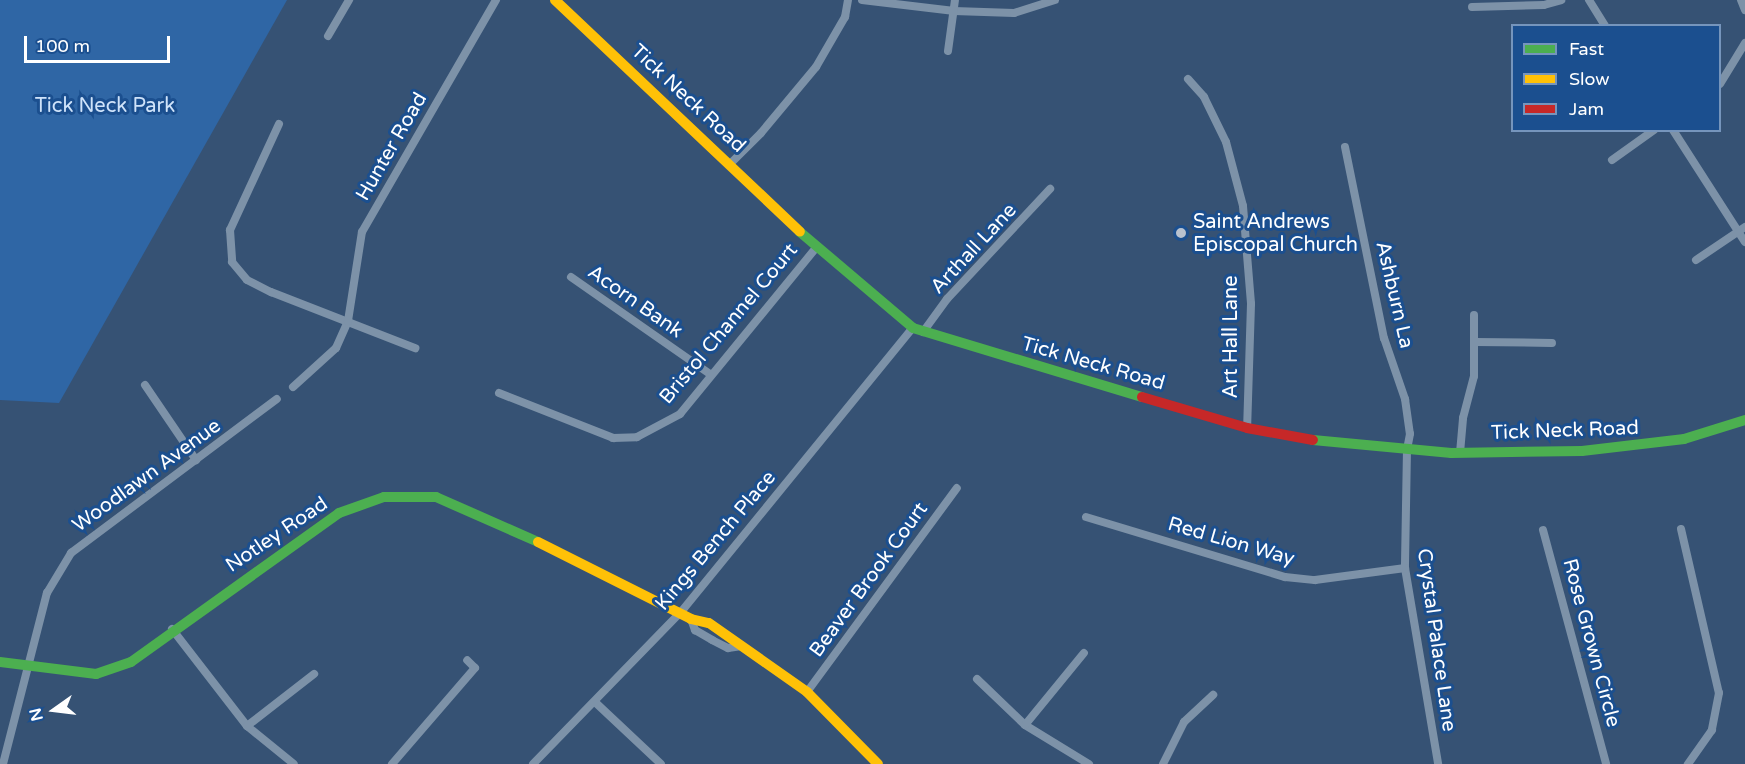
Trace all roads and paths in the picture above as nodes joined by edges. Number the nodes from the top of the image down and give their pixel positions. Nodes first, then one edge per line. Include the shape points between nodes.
1 (349, 0) edge
2 (496, 0) edge
3 (555, 0) edge
4 (848, 0) edge
5 (862, 0) edge
6 (955, 0) edge
7 (1055, 0) edge
8 (1561, 0) edge
9 (1588, 0) edge
10 (1741, 0) edge
11 (1472, 7) dead end
12 (1745, 10) edge
13 (954, 11) junction
14 (1604, 24) edge
15 (328, 36) dead end
16 (1745, 43) edge
17 (948, 51) dead end
18 (1188, 79) dead end
19 (1721, 81) edge
20 (279, 124) dead end
21 (1651, 132) edge
22 (1674, 132) edge
23 (1345, 147) dead end
24 (1612, 160) dead end
25 (731, 163) junction
26 (1050, 189) dead end
27 (1742, 229) edge
28 (1745, 242) edge
29 (816, 248) junction
30 (1696, 260) dead end
31 (571, 277) dead end
32 (1474, 315) dead end
33 (348, 321) junction
34 (918, 330) junction
35 (1475, 342) junction
36 (1552, 342) dead end
37 (415, 348) dead end
38 (710, 374) junction
39 (145, 385) dead end
40 (293, 387) dead end
41 (499, 393) dead end
42 (278, 399) dead end
43 (1745, 420) edge
44 (1247, 428) junction
45 (1407, 449) junction
46 (1460, 453) junction
47 (196, 460) junction
48 (957, 488) dead end
49 (1086, 517) dead end
50 (1681, 529) dead end
51 (1544, 530) dead end
52 (1405, 568) junction
53 (681, 612) junction
54 (172, 629) junction
55 (1084, 653) dead end
56 (467, 660) dead end
57 (0, 662) edge
58 (27, 667) junction
59 (314, 674) dead end
60 (977, 679) dead end
61 (807, 692) junction
62 (1213, 695) dead end
63 (596, 703) junction
64 (1025, 725) junction
65 (247, 726) junction
66 (3, 764) edge
67 (294, 764) edge
68 (392, 764) edge
69 (533, 764) edge
70 (661, 764) edge
71 (878, 764) edge
72 (1089, 764) edge
73 (1163, 764) edge
74 (1438, 764) edge
75 (1606, 764) edge
76 (1688, 764) edge

1 - 15 street
2 - 33 street, Hunter Road via 362,232
3 - 25 street, Tick Neck Road
4 - 25 street via 845,17 816,67
5 - 13 street
6 - 13 street
7 - 13 street via 1014,13
8 - 11 street via 1544,5
9 - 14 street
10 - 12 street
13 - 17 street
16 - 19 street
18 - 44 street, Art Hall Lane via 1204,98 1226,142 1243,206 1251,304
20 - 33 street via 230,230 232,262 247,280
21 - 24 street
22 - 27 street
23 - 45 street, Ashburn La via 1384,338 1405,399 1410,434
25 - 29 street, Tick Neck Road
26 - 34 street, Arthall Lane
27 - 28 street
27 - 30 street
29 - 34 street, Tick Neck Road
29 - 38 street, Bristol Channel Court
31 - 38 street, Acorn Bank
32 - 35 street
33 - 37 street
33 - 40 street via 336,348
34 - 44 street, Tick Neck Road
34 - 53 street, Kings Bench Place
35 - 36 street
35 - 46 street via 1474,376 1463,418
38 - 41 street, Bristol Channel Court via 680,414 637,437 613,438
39 - 47 street
42 - 47 street, Woodlawn Avenue
43 - 46 street, Tick Neck Road via 1639,447
44 - 45 street, Tick Neck Road via 1287,438
45 - 46 street, Tick Neck Road
45 - 52 street, Crystal Palace Lane
47 - 58 street, Woodlawn Avenue via 71,553 47,593
48 - 61 street, Beaver Brook Court
49 - 52 street, Red Lion Way via 1285,577 1315,580
50 - 76 street via 1719,693 1712,730
51 - 75 street, Rose Grown Circle
52 - 74 street, Crystal Palace Lane
53 - 54 street, Notley Road via 557,550 436,497 384,497 339,513
53 - 61 street, Notley Road via 690,619 708,623
53 - 63 street, Kings Bench Place
54 - 58 street, Notley Road via 131,662 96,674
54 - 65 street
55 - 64 street
56 - 68 street via 475,668
57 - 58 street, Notley Road
58 - 66 street, Woodlawn Avenue via 12,741
59 - 65 street
60 - 64 street
61 - 71 street, Notley Road
62 - 73 street via 1184,722
63 - 69 street, Kings Bench Place
63 - 70 street
64 - 72 street
65 - 67 street

